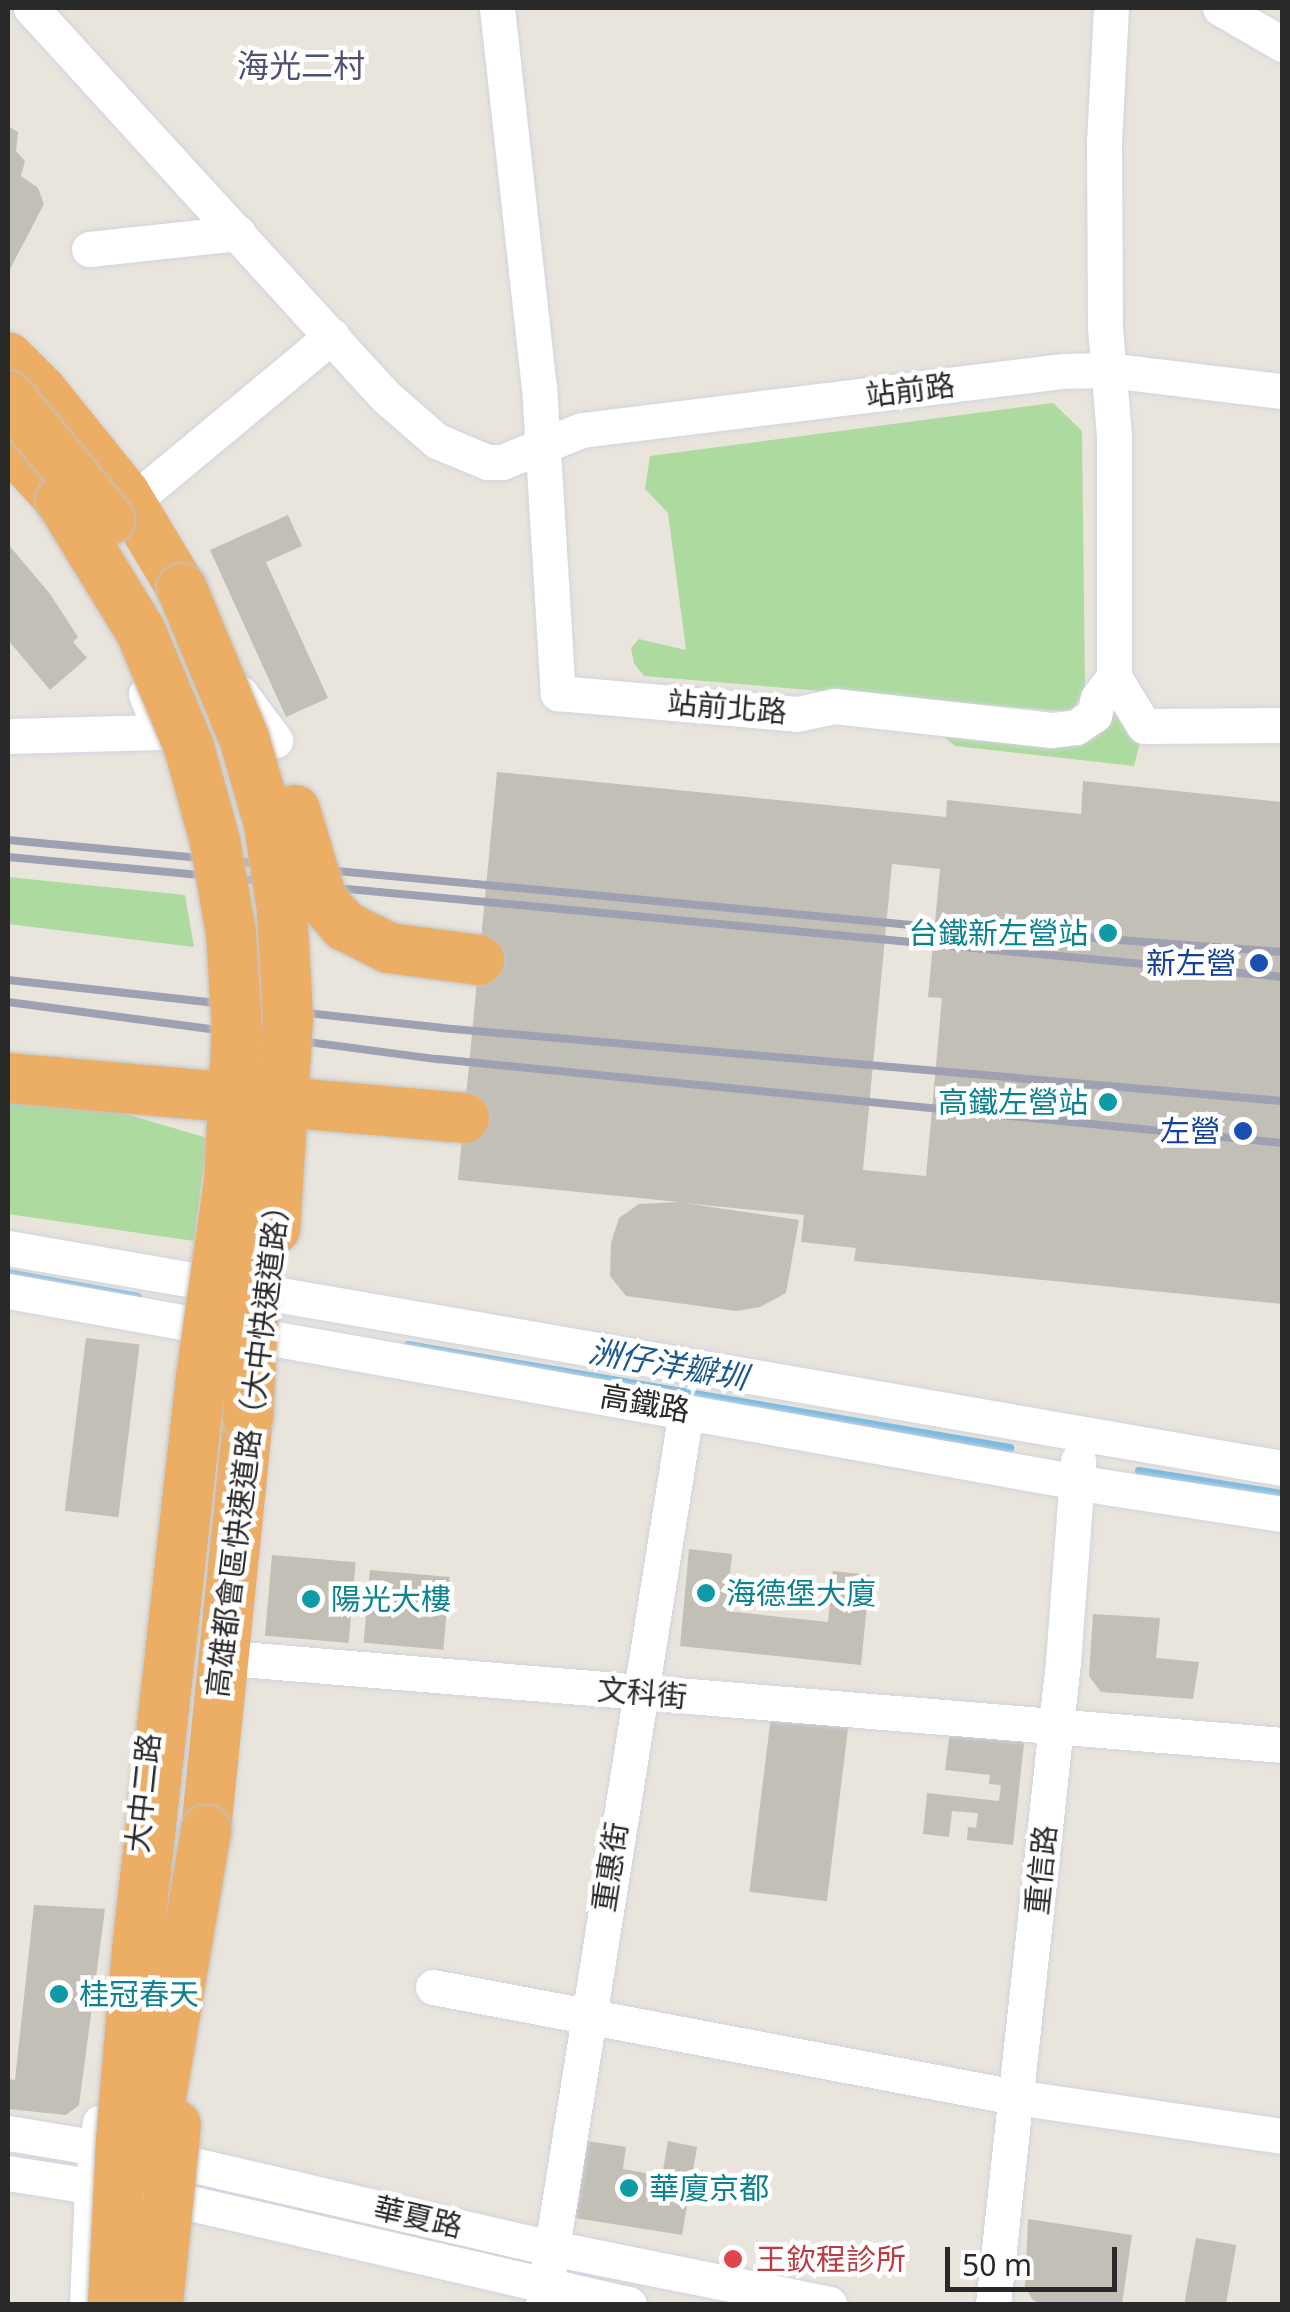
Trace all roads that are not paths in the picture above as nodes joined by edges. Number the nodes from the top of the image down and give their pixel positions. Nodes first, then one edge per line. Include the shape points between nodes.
1 (497, 8) edge
2 (1112, 8) edge
3 (1220, 8) edge
4 (43, 13) edge
5 (1282, 44) edge
6 (238, 233) junction
7 (89, 250) dead end
8 (8, 333) edge
9 (332, 336) junction
10 (8, 357) edge
11 (1108, 370) junction
12 (1282, 392) edge
13 (8, 396) edge
14 (8, 416) edge
15 (8, 443) edge
16 (541, 446) junction
17 (8, 468) edge
18 (146, 491) junction
19 (60, 501) junction
20 (182, 588) junction
21 (1114, 678) junction
22 (1282, 725) edge
23 (8, 736) edge
24 (275, 740) dead end
25 (479, 960) dead end
26 (8, 1078) edge
27 (8, 1102) edge
28 (229, 1181) junction
29 (8, 1248) edge
30 (192, 1281) junction
31 (8, 1291) edge
32 (278, 1297) junction
33 (8, 1314) edge
34 (187, 1334) junction
35 (270, 1348) junction
36 (248, 1417) junction
37 (682, 1430) junction
38 (1081, 1435) junction
39 (1282, 1468) edge
40 (1076, 1491) junction
41 (1282, 1514) edge
42 (1282, 1535) edge
43 (229, 1658) junction
44 (638, 1693) junction
45 (1056, 1725) junction
46 (1282, 1745) edge
47 (206, 1832) junction
48 (132, 1939) dead end
49 (184, 1955) dead end
50 (433, 1987) dead end
51 (587, 2013) junction
52 (1015, 2097) junction
53 (185, 2104) junction
54 (102, 2107) junction
55 (8, 2133) edge
56 (1282, 2136) edge
57 (8, 2173) edge
58 (136, 2175) junction
59 (552, 2248) junction
60 (545, 2296) edge
61 (761, 2298) edge
62 (87, 2304) edge
63 (114, 2304) edge
64 (139, 2304) edge
65 (158, 2304) edge
66 (170, 2304) edge
67 (629, 2304) edge
68 (829, 2304) edge
69 (993, 2304) edge

1 - 16 street
2 - 11 street via 1104,141
3 - 5 street
4 - 6 street, 站前路
6 - 7 street
6 - 9 street, 站前路
8 - 18 street
9 - 16 street, 站前路 via 437,441 487,462
9 - 18 street
10 - 20 highway, 高雄都會區快速道路（大中快速道路） via 125,494
11 - 12 street, 站前路
11 - 16 street, 站前路 via 582,430
11 - 21 street
13 - 36 highway, bridge via 111,522 171,622 245,818 264,946 267,1089
14 - 19 highway
15 - 19 highway, 高雄都會區快速道路（大中快速道路）
16 - 21 street, 站前北路 via 558,693 798,714 834,706 1052,730 1076,727 1094,715
17 - 23 street via 81,566 161,732
18 - 24 street via 232,682
19 - 28 highway, 高雄都會區快速道路（大中快速道路）, bridge via 141,632 189,747 215,841 231,933 237,1029
20 - 25 highway, bridge via 280,774 331,912 366,940 389,948
20 - 36 highway, 高雄都會區快速道路（大中快速道路）, bridge via 244,738 269,824 282,910 288,1019 270,1305
21 - 22 street via 1144,726
26 - 27 highway, bridge via 462,1131
28 - 58 highway, bridge via 229,1382 176,1788
28 - 63 highway, 高雄都會區快速道路（大中快速道路）, bridge via 139,1931
29 - 30 street, 高鐵路
30 - 32 street, 高鐵路
30 - 34 street, 大中二路
31 - 34 street, 高鐵路
32 - 35 street, 大中二路
32 - 38 street, 高鐵路
33 - 34 street, 高鐵路
34 - 35 street, 高鐵路
34 - 54 street, 大中二路 via 134,1877
35 - 37 street, 高鐵路
35 - 40 street, 高鐵路
35 - 43 street, 大中二路
36 - 47 highway, 高雄都會區快速道路（大中快速道路）
37 - 40 street, 高鐵路
37 - 44 street, 重惠街
38 - 39 street, 高鐵路
38 - 40 street, 重信路
40 - 41 street, 高鐵路
40 - 42 street, 高鐵路
40 - 45 street, 重信路
43 - 44 street, 文科街
43 - 53 street, 大中二路
44 - 45 street, 文科街
44 - 51 street, 重惠街
45 - 46 street, 文科街
45 - 52 street, 重信路
47 - 64 highway, bridge via 151,2144
47 - 65 highway, 高雄都會區快速道路（大中快速道路）, bridge
48 - 54 street via 120,2054
49 - 53 street, 大中二路 via 171,2079
50 - 51 street
51 - 52 street
51 - 59 street, 重惠街
52 - 56 street
52 - 69 street, 重信路
53 - 58 street, 大中二路
54 - 58 street, 大中二路
55 - 58 street, 華夏路
57 - 58 street, 華夏路
58 - 59 street, 華夏路
58 - 60 street, 華夏路
58 - 62 street, 大中二路
58 - 66 street, 大中二路
59 - 60 street, 重惠街
59 - 61 street, 華夏路
60 - 67 street, 華夏路
61 - 68 street, 華夏路

